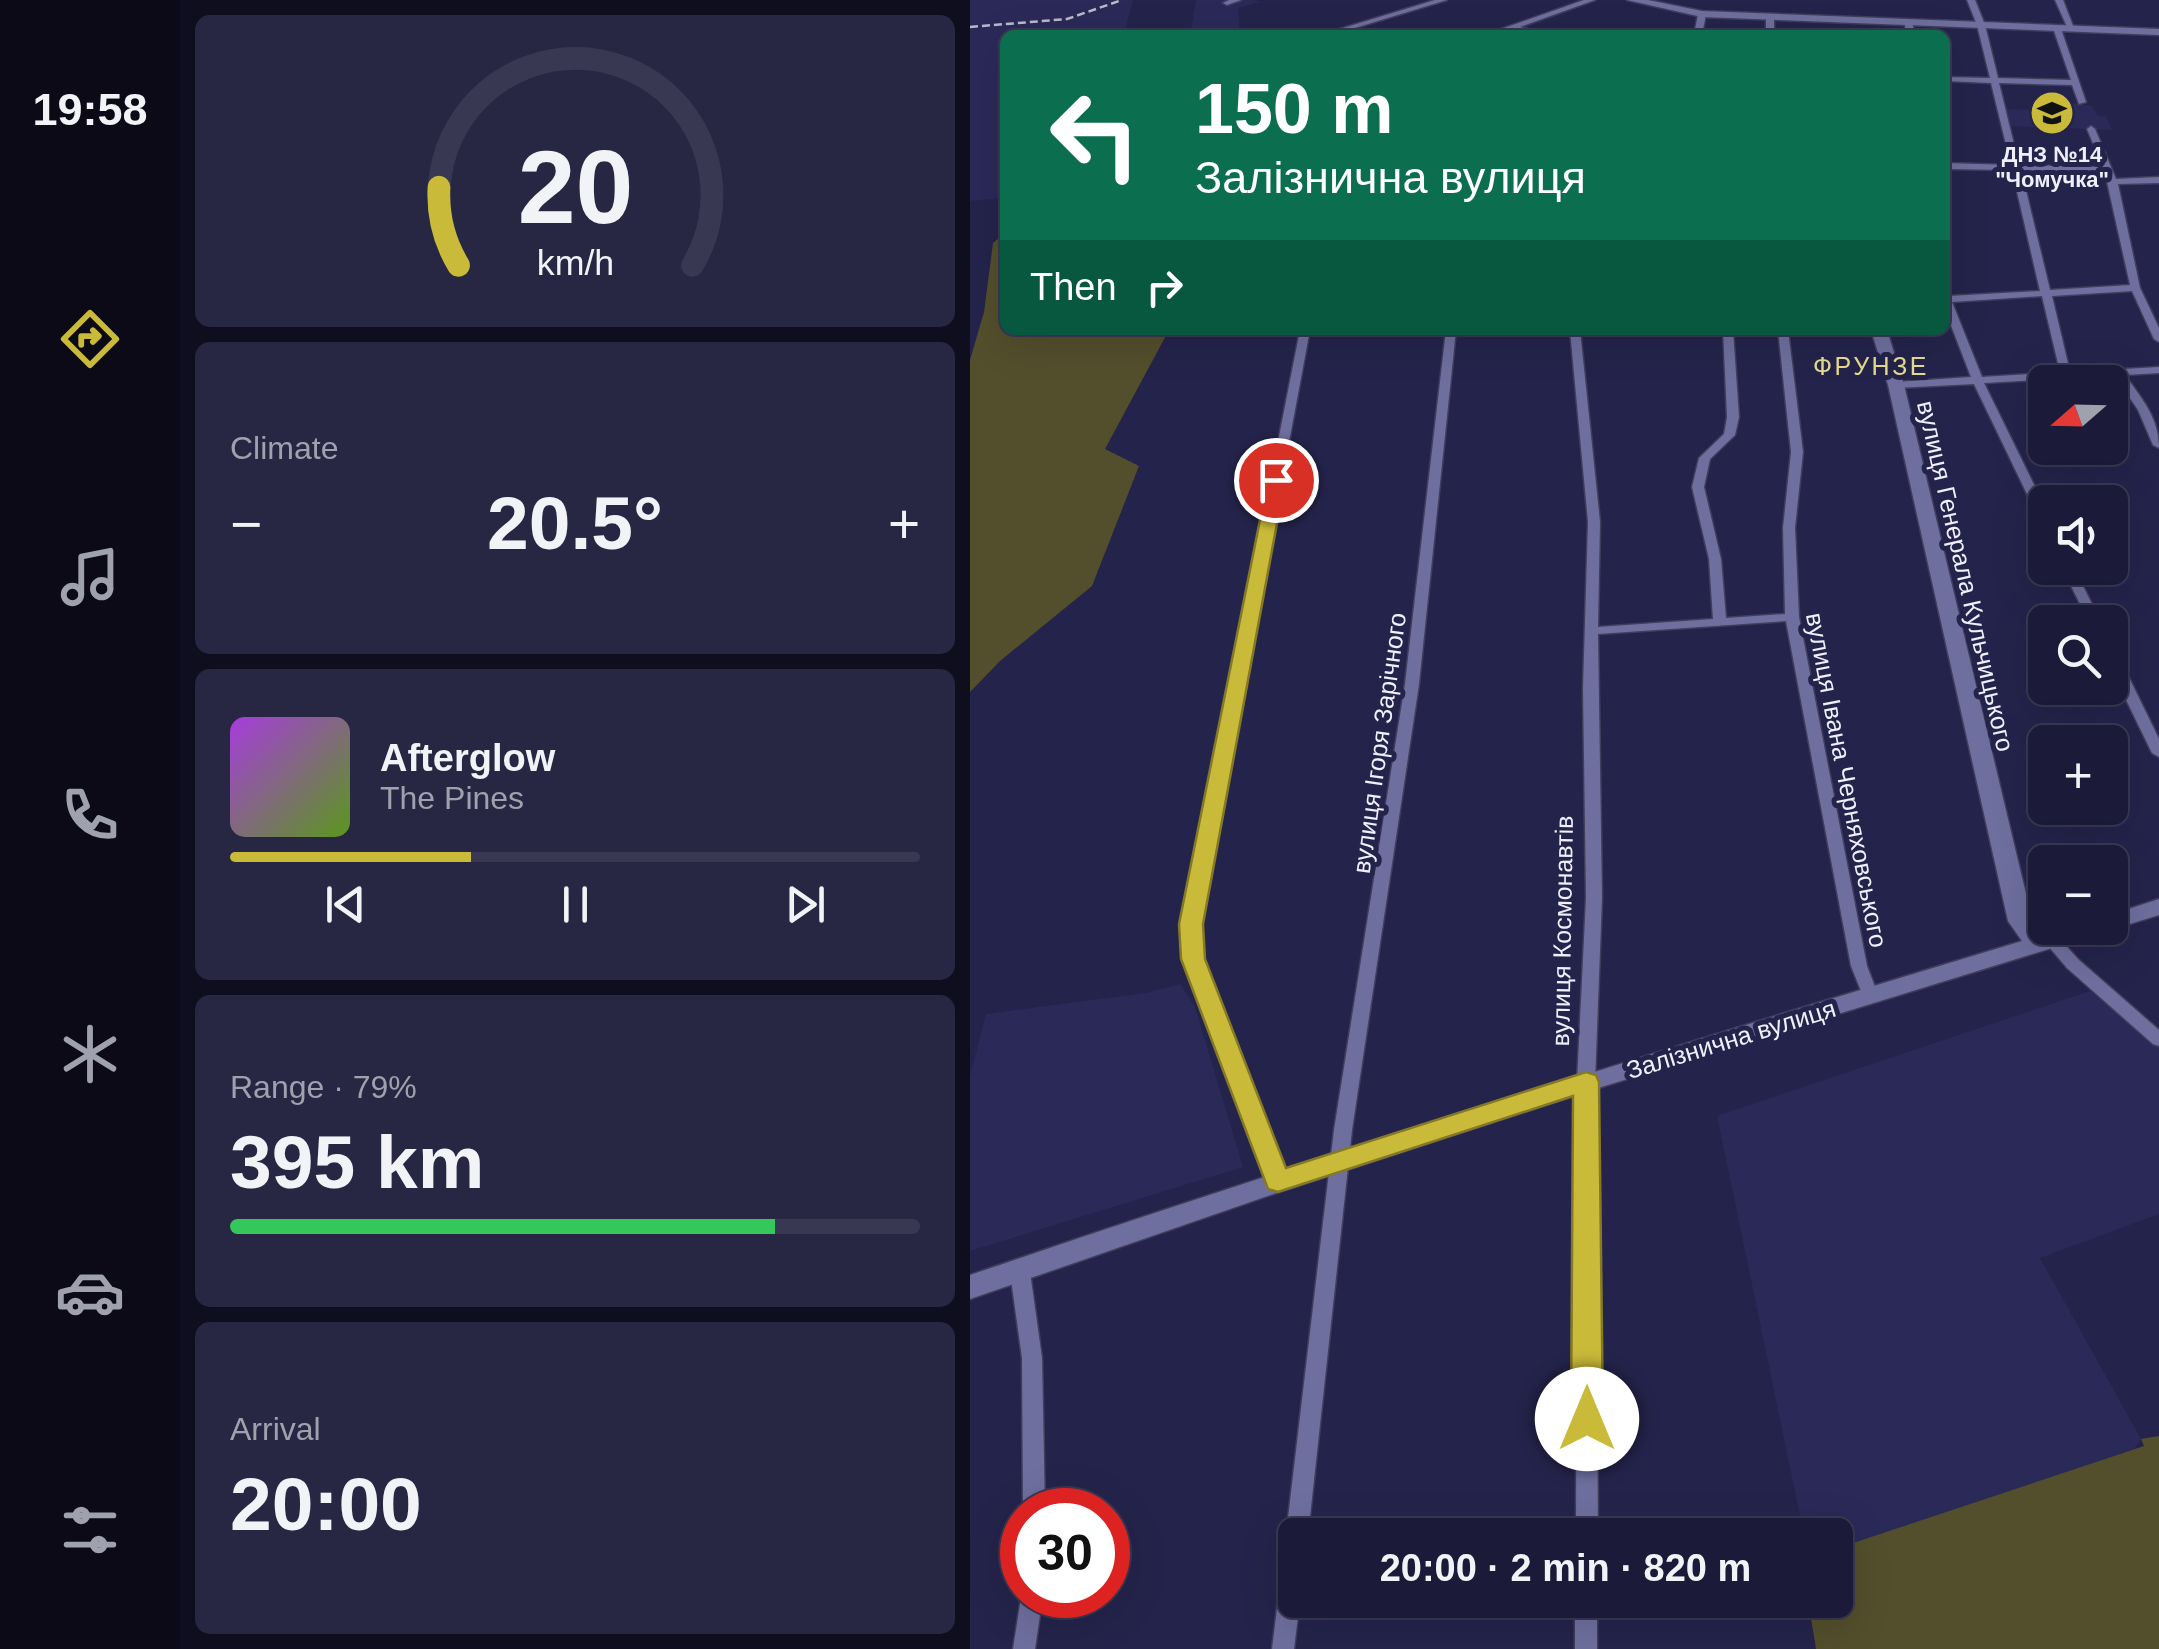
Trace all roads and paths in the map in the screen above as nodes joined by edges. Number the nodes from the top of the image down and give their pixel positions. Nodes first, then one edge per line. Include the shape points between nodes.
1 (1237, 0) edge
2 (1443, 0) edge
3 (1591, 0) edge
4 (1632, 0) edge
5 (1971, 0) edge
6 (2060, 0) edge
7 (1227, 3) dead end
8 (1702, 14) junction
9 (1770, 17) junction
10 (1834, 19) junction
11 (1981, 25) junction
12 (1511, 27) junction
13 (2057, 28) junction
14 (2072, 28) junction
15 (1909, 29) edge
16 (1341, 30) edge
17 (1502, 30) edge
18 (1524, 30) edge
19 (1699, 30) edge
20 (1770, 30) edge
21 (1835, 30) edge
22 (2159, 32) edge
23 (1950, 79) edge
24 (1994, 80) junction
25 (2076, 83) junction
26 (2082, 102) dead end
27 (2091, 129) dead end
28 (1950, 166) edge
29 (2015, 168) junction
30 (2106, 170) junction
31 (2159, 180) edge
32 (2112, 182) junction
33 (2135, 288) junction
34 (2046, 295) junction
35 (1950, 298) edge
36 (1950, 311) edge
37 (1304, 335) edge
38 (1450, 335) edge
39 (1575, 335) edge
40 (1728, 335) edge
41 (1783, 335) edge
42 (1881, 335) edge
43 (2159, 340) edge
44 (2063, 365) edge
45 (2159, 370) edge
46 (2128, 372) edge
47 (2028, 379) edge
48 (1978, 382) junction
49 (1896, 385) junction
50 (2128, 387) edge
51 (2159, 445) edge
52 (2028, 485) edge
53 (1792, 618) junction
54 (1720, 623) junction
55 (1591, 631) junction
56 (2128, 690) edge
57 (2159, 753) edge
58 (2159, 907) edge
59 (2128, 916) edge
60 (2028, 928) edge
61 (2039, 945) edge
62 (2048, 945) edge
63 (1871, 998) junction
64 (2159, 1040) edge
65 (1586, 1082) junction
66 (1341, 1162) junction
67 (1278, 1181) junction
68 (1020, 1272) junction
69 (970, 1287) edge
70 (1034, 1488) edge
71 (1299, 1518) edge
72 (1586, 1518) edge
73 (1029, 1618) edge
74 (1286, 1618) edge
75 (1586, 1618) edge
76 (1024, 1649) edge
77 (1282, 1649) edge
78 (1586, 1649) edge

1 - 7 street
2 - 16 street
3 - 12 street
4 - 8 street
5 - 11 street
6 - 14 street
8 - 9 street
8 - 19 street
9 - 10 street
9 - 20 street
10 - 15 street
10 - 21 street
11 - 13 street
11 - 15 street
11 - 24 street
12 - 17 street
12 - 18 street
13 - 14 street
13 - 25 street
14 - 22 street
23 - 24 street
24 - 25 street
24 - 29 street
25 - 26 street
27 - 30 street
28 - 29 street
29 - 30 street
29 - 34 street
30 - 32 street
31 - 32 street
32 - 33 street
33 - 34 street
33 - 43 street
34 - 35 street
34 - 44 street
36 - 48 street
37 - 67 street via 1191,924 1193,959
38 - 66 street, вулиця Ігоря Зарічного via 1412,684
39 - 55 street, вулиця Космонавтів via 1594,522
40 - 54 street via 1734,416 1728,435 1705,458 1698,486 1715,559
41 - 53 street, вулиця Івана Черняховського via 1797,452 1789,528
42 - 49 street, вулиця Генерала Кульчицького
45 - 46 street
47 - 48 street
48 - 49 street
48 - 52 street
49 - 60 street, вулиця Генерала Кульчицького via 2020,921
50 - 51 street
53 - 54 street
53 - 63 street, вулиця Івана Черняховського via 1859,966
54 - 55 street
55 - 65 street, вулиця Космонавтів via 1594,898
56 - 57 street
58 - 59 street
61 - 63 street, Залізнична вулиця
62 - 64 street
63 - 65 street, Залізнична вулиця
65 - 66 street, Залізнична вулиця
65 - 72 street, вулиця Космонавтів
66 - 67 street, Залізнична вулиця
66 - 71 street, вулиця Ігоря Зарічного
67 - 68 street, Залізнична вулиця
68 - 69 street, Залізнична вулиця
68 - 70 street via 1032,1358
73 - 76 street
74 - 77 street
75 - 78 street

